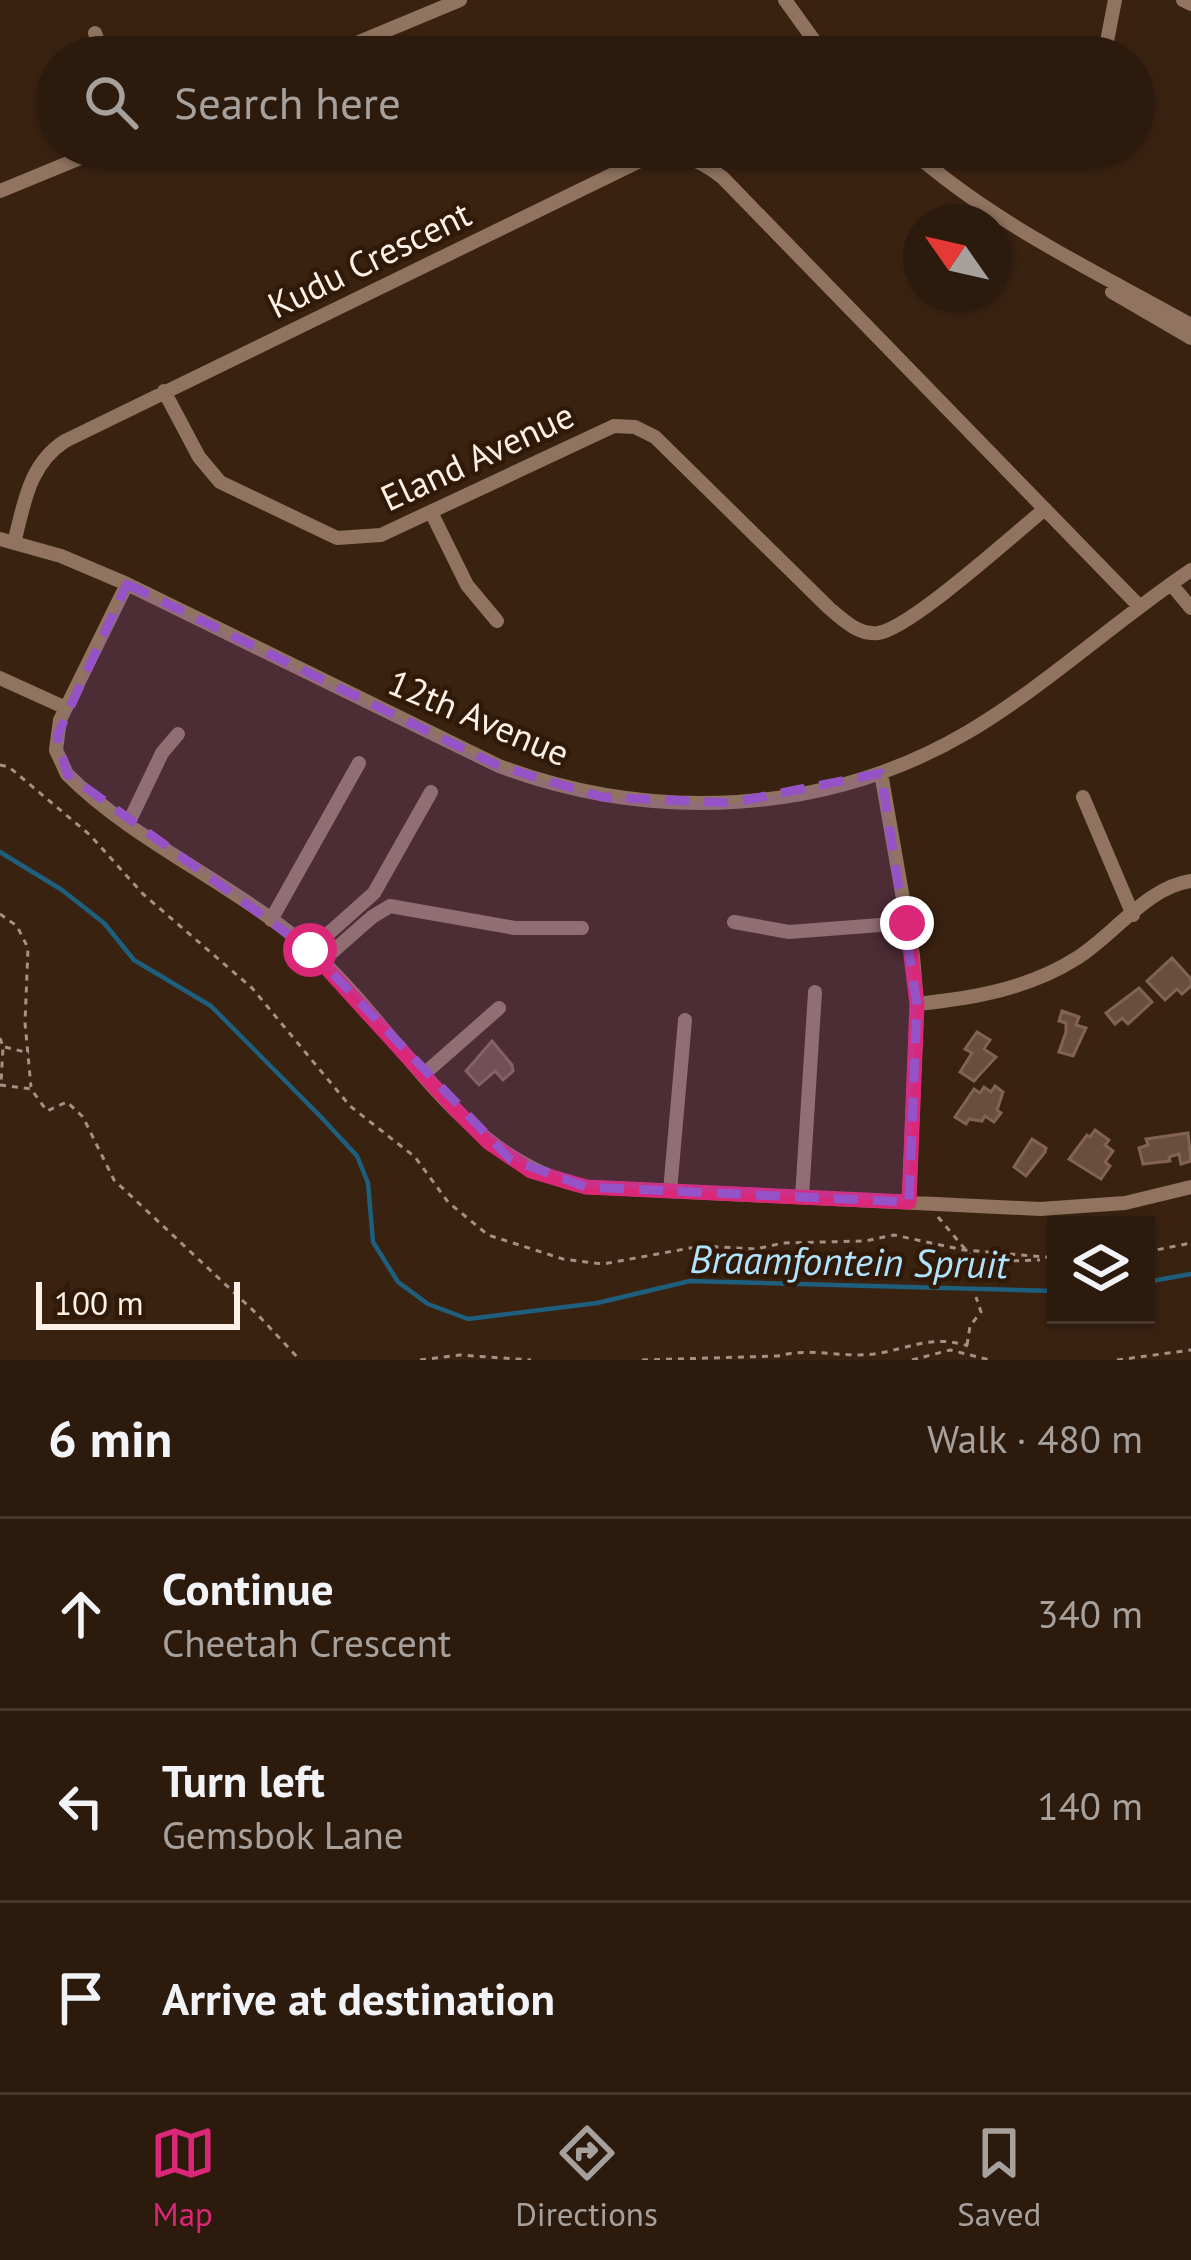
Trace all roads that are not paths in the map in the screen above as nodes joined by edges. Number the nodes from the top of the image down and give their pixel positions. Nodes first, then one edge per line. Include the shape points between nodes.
1 (460, 0) edge
2 (784, 0) edge
3 (1115, 0) edge
4 (1183, 0) edge
5 (1191, 4) edge
6 (95, 33) dead end
7 (96, 36) edge
8 (373, 36) edge
9 (811, 36) edge
10 (1108, 36) edge
11 (56, 168) edge
12 (625, 168) edge
13 (708, 168) edge
14 (933, 168) edge
15 (0, 191) edge
16 (1085, 270) junction
17 (1191, 325) edge
18 (1191, 338) edge
19 (164, 391) junction
20 (1045, 509) junction
21 (431, 512) junction
22 (7, 541) edge
23 (1191, 570) edge
24 (127, 584) junction
25 (1171, 584) junction
26 (1140, 607) junction
27 (1191, 608) edge
28 (497, 621) dead end
29 (0, 678) edge
30 (66, 708) junction
31 (178, 734) dead end
32 (359, 764) dead end
33 (880, 773) junction
34 (431, 792) dead end
35 (1083, 797) dead end
36 (129, 822) junction
37 (1191, 881) edge
38 (1133, 915) junction
39 (271, 920) junction
40 (734, 922) dead end
41 (907, 923) junction
42 (582, 928) dead end
43 (316, 955) junction
44 (814, 992) dead end
45 (917, 1004) junction
46 (499, 1008) dead end
47 (685, 1020) dead end
48 (424, 1074) junction
49 (1191, 1187) edge
50 (670, 1191) junction
51 (802, 1197) junction
52 (909, 1202) junction

1 - 8 street
2 - 9 street
3 - 10 street
4 - 5 street
6 - 7 street
11 - 15 street
12 - 19 street, Kudu Crescent
13 - 20 street, Kudu Crescent
14 - 16 street
16 - 17 street
16 - 18 street
19 - 21 street, Eland Avenue via 220,482 323,534 366,539
19 - 22 street, Kudu Crescent via 50,451
20 - 21 street, Eland Avenue via 882,633 842,620 655,437 634,427 602,431
20 - 26 street, Kudu Crescent
21 - 28 street via 467,585
22 - 24 street, 12th Avenue
23 - 25 street, 12th Avenue
24 - 30 street
24 - 33 street, 12th Avenue via 548,784 661,804 731,803
25 - 26 street, 12th Avenue
25 - 27 street
26 - 33 street, 12th Avenue via 989,719
29 - 30 street
30 - 36 street via 56,736 60,763
31 - 36 street
32 - 39 street
33 - 41 street
34 - 43 street via 374,893
35 - 38 street
36 - 39 street
37 - 38 street via 1166,887
38 - 45 street via 1049,974 987,995
39 - 43 street
40 - 41 street via 789,932
41 - 45 street
42 - 43 street via 514,928 390,906
43 - 48 street
44 - 51 street
45 - 52 street
46 - 48 street
47 - 50 street
48 - 50 street via 488,1142 531,1171 586,1187
49 - 52 street via 1083,1209
50 - 51 street
51 - 52 street

